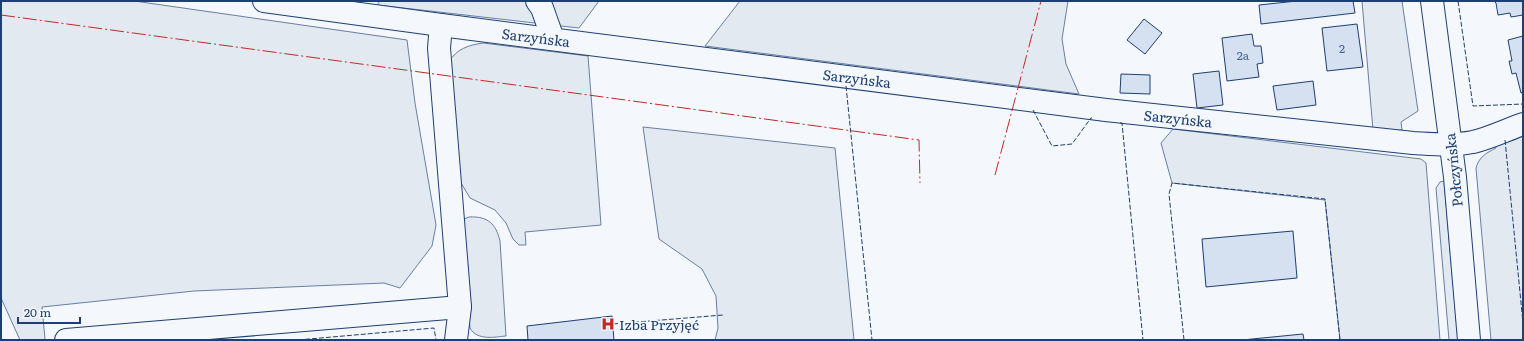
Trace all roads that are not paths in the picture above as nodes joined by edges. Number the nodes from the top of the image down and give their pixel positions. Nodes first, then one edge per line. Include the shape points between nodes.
1 (264, 1) edge
2 (537, 1) edge
3 (1432, 1) edge
4 (441, 25) junction
5 (553, 39) junction
6 (1523, 124) edge
7 (1451, 144) junction
8 (460, 307) junction
9 (66, 340) edge
10 (456, 340) edge
11 (1469, 340) edge

1 - 4 street, Sarzyńska
2 - 5 street
3 - 7 street, Połczyńska
4 - 5 street, Sarzyńska
4 - 8 street via 439,48
5 - 7 street, Sarzyńska via 1112,111 1413,143
6 - 7 street, Sarzyńska via 1473,142
7 - 11 street, Połczyńska
8 - 9 street
8 - 10 street

